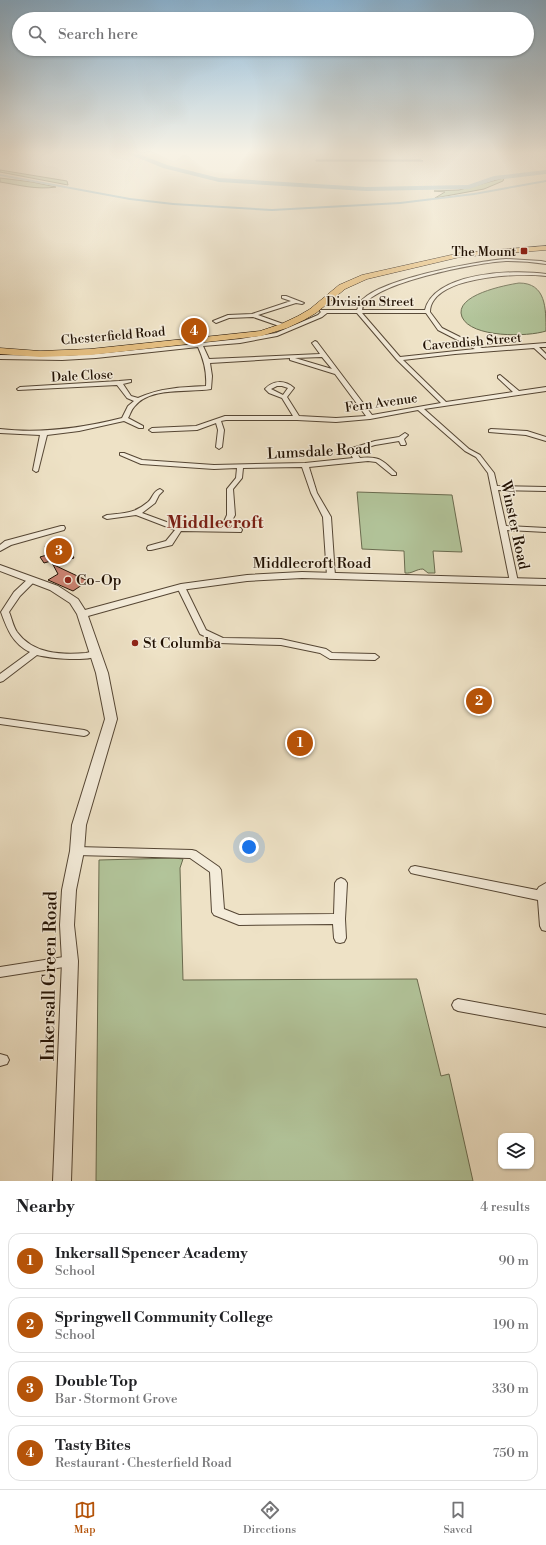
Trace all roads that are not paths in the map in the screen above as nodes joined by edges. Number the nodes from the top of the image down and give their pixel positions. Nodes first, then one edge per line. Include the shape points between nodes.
1 (546, 248) edge
2 (495, 252) junction
3 (505, 260) junction
4 (546, 263) edge
5 (516, 272) junction
6 (546, 275) edge
7 (284, 297) dead end
8 (296, 301) junction
9 (302, 303) dead end
10 (313, 311) junction
11 (326, 312) junction
12 (360, 312) junction
13 (427, 312) junction
14 (253, 315) junction
15 (221, 321) dead end
16 (284, 326) junction
17 (198, 343) junction
18 (315, 343) dead end
19 (546, 345) edge
20 (535, 346) junction
21 (481, 350) junction
22 (0, 351) edge
23 (324, 355) junction
24 (0, 357) edge
25 (286, 357) junction
26 (546, 357) edge
27 (399, 359) junction
28 (207, 361) junction
29 (335, 372) junction
30 (500, 377) dead end
31 (129, 381) dead end
32 (119, 383) junction
33 (20, 389) dead end
34 (546, 389) edge
35 (517, 393) junction
36 (284, 397) dead end
37 (138, 400) junction
38 (445, 404) junction
39 (420, 409) junction
40 (370, 417) junction
41 (297, 418) junction
42 (125, 419) junction
43 (218, 420) junction
44 (141, 427) dead end
45 (152, 430) dead end
46 (0, 431) edge
47 (491, 431) dead end
48 (502, 432) junction
49 (44, 433) junction
50 (403, 439) dead end
51 (546, 439) edge
52 (506, 440) dead end
53 (219, 448) dead end
54 (122, 454) dead end
55 (356, 459) junction
56 (305, 465) junction
57 (240, 468) junction
58 (36, 470) dead end
59 (394, 474) dead end
60 (494, 488) junction
61 (546, 489) edge
62 (160, 490) dead end
63 (137, 513) junction
64 (107, 517) dead end
65 (61, 528) dead end
66 (503, 528) junction
67 (179, 529) junction
68 (224, 529) junction
69 (238, 530) dead end
70 (546, 530) edge
71 (151, 548) dead end
72 (0, 549) edge
73 (0, 568) edge
74 (331, 576) junction
75 (32, 580) junction
76 (514, 582) junction
77 (546, 582) edge
78 (181, 587) junction
79 (2, 612) edge
80 (82, 614) junction
81 (35, 652) junction
82 (96, 654) junction
83 (375, 657) dead end
84 (0, 679) edge
85 (0, 720) edge
86 (84, 733) dead end
87 (77, 851) junction
88 (415, 870) dead end
89 (341, 883) dead end
90 (544, 891) edge
91 (340, 918) junction
92 (546, 926) edge
93 (340, 938) dead end
94 (70, 961) junction
95 (0, 972) edge
96 (458, 1005) dead end
97 (546, 1021) edge
98 (62, 1181) edge

1 - 2 highway, Chesterfield Road
2 - 3 street
2 - 10 highway, Chesterfield Road via 446,258 365,277 342,287
3 - 4 street
3 - 5 street
3 - 12 street via 410,278 378,291 361,304
5 - 6 street
5 - 13 street via 452,286 434,296 428,304
7 - 8 street
8 - 9 street
8 - 14 street
10 - 11 street, Division Street
10 - 16 highway, Chesterfield Road
11 - 12 street, Division Street
11 - 17 street, Chesterfield Road via 277,334 260,338
12 - 13 street, Division Street
12 - 27 street
13 - 21 street via 440,329
14 - 15 street via 228,317
14 - 16 street
16 - 17 highway, Chesterfield Road via 261,333
17 - 22 highway, Chesterfield Road via 69,353
17 - 24 street, Chesterfield Road via 62,358
17 - 28 street
18 - 23 street
19 - 20 street, Cavendish Street
20 - 21 street, Cavendish Street
20 - 26 street
21 - 27 street, Cavendish Street
23 - 25 street
23 - 29 street
25 - 28 street
25 - 29 street
27 - 38 street
28 - 37 street via 210,374 209,388 152,394
29 - 40 street
30 - 35 street
31 - 32 street
32 - 33 street, Dale Close
32 - 37 street, Dale Close via 130,397
34 - 35 street, Fern Avenue
35 - 38 street, Fern Avenue
36 - 41 street
37 - 42 street via 131,406
38 - 39 street, Fern Avenue
39 - 40 street, Fern Avenue
39 - 60 street, Winster Road via 467,450 478,456 490,473
40 - 41 street, Fern Avenue via 336,420
41 - 43 street, Fern Avenue
42 - 44 street
42 - 49 street via 96,427
43 - 45 street, Fern Avenue via 197,428
43 - 53 street via 221,430
46 - 49 street
47 - 48 street
48 - 51 street via 527,433
48 - 52 street
49 - 58 street
50 - 55 street via 381,441 350,450
54 - 57 street, Lumsdale Road via 141,462
55 - 56 street, Lumsdale Road
55 - 59 street, Lumsdale Road via 378,460
56 - 57 street, Lumsdale Road
56 - 74 street via 314,493 327,517
57 - 68 street via 239,478 230,489 231,515
60 - 61 street
60 - 66 street, Winster Road
62 - 63 street via 153,502
63 - 64 street
63 - 67 street
65 - 72 street via 8,543
66 - 70 street
66 - 76 street, Winster Road
67 - 68 street
67 - 71 street via 169,543
68 - 69 street
73 - 75 street, Inkersall Green Road
74 - 76 street, Middlecroft Road
74 - 78 street, Middlecroft Road via 247,578
75 - 79 street
75 - 80 street, Inkersall Green Road via 54,588 74,601
76 - 77 street, Middlecroft Road
78 - 80 street, Middlecroft Road
78 - 83 street via 203,632 222,641 281,642 323,651 330,656
79 - 81 street via 15,635
80 - 82 street, Inkersall Green Road
81 - 82 street via 78,657
81 - 84 street
82 - 87 street, Inkersall Green Road via 111,719 80,825
85 - 86 street
87 - 91 street via 192,854 215,870 218,912 239,920
87 - 94 street, Inkersall Green Road via 69,890 67,925
88 - 90 street
89 - 91 street
90 - 92 street
91 - 93 street
94 - 95 street
94 - 98 street, Inkersall Green Road
96 - 97 street

